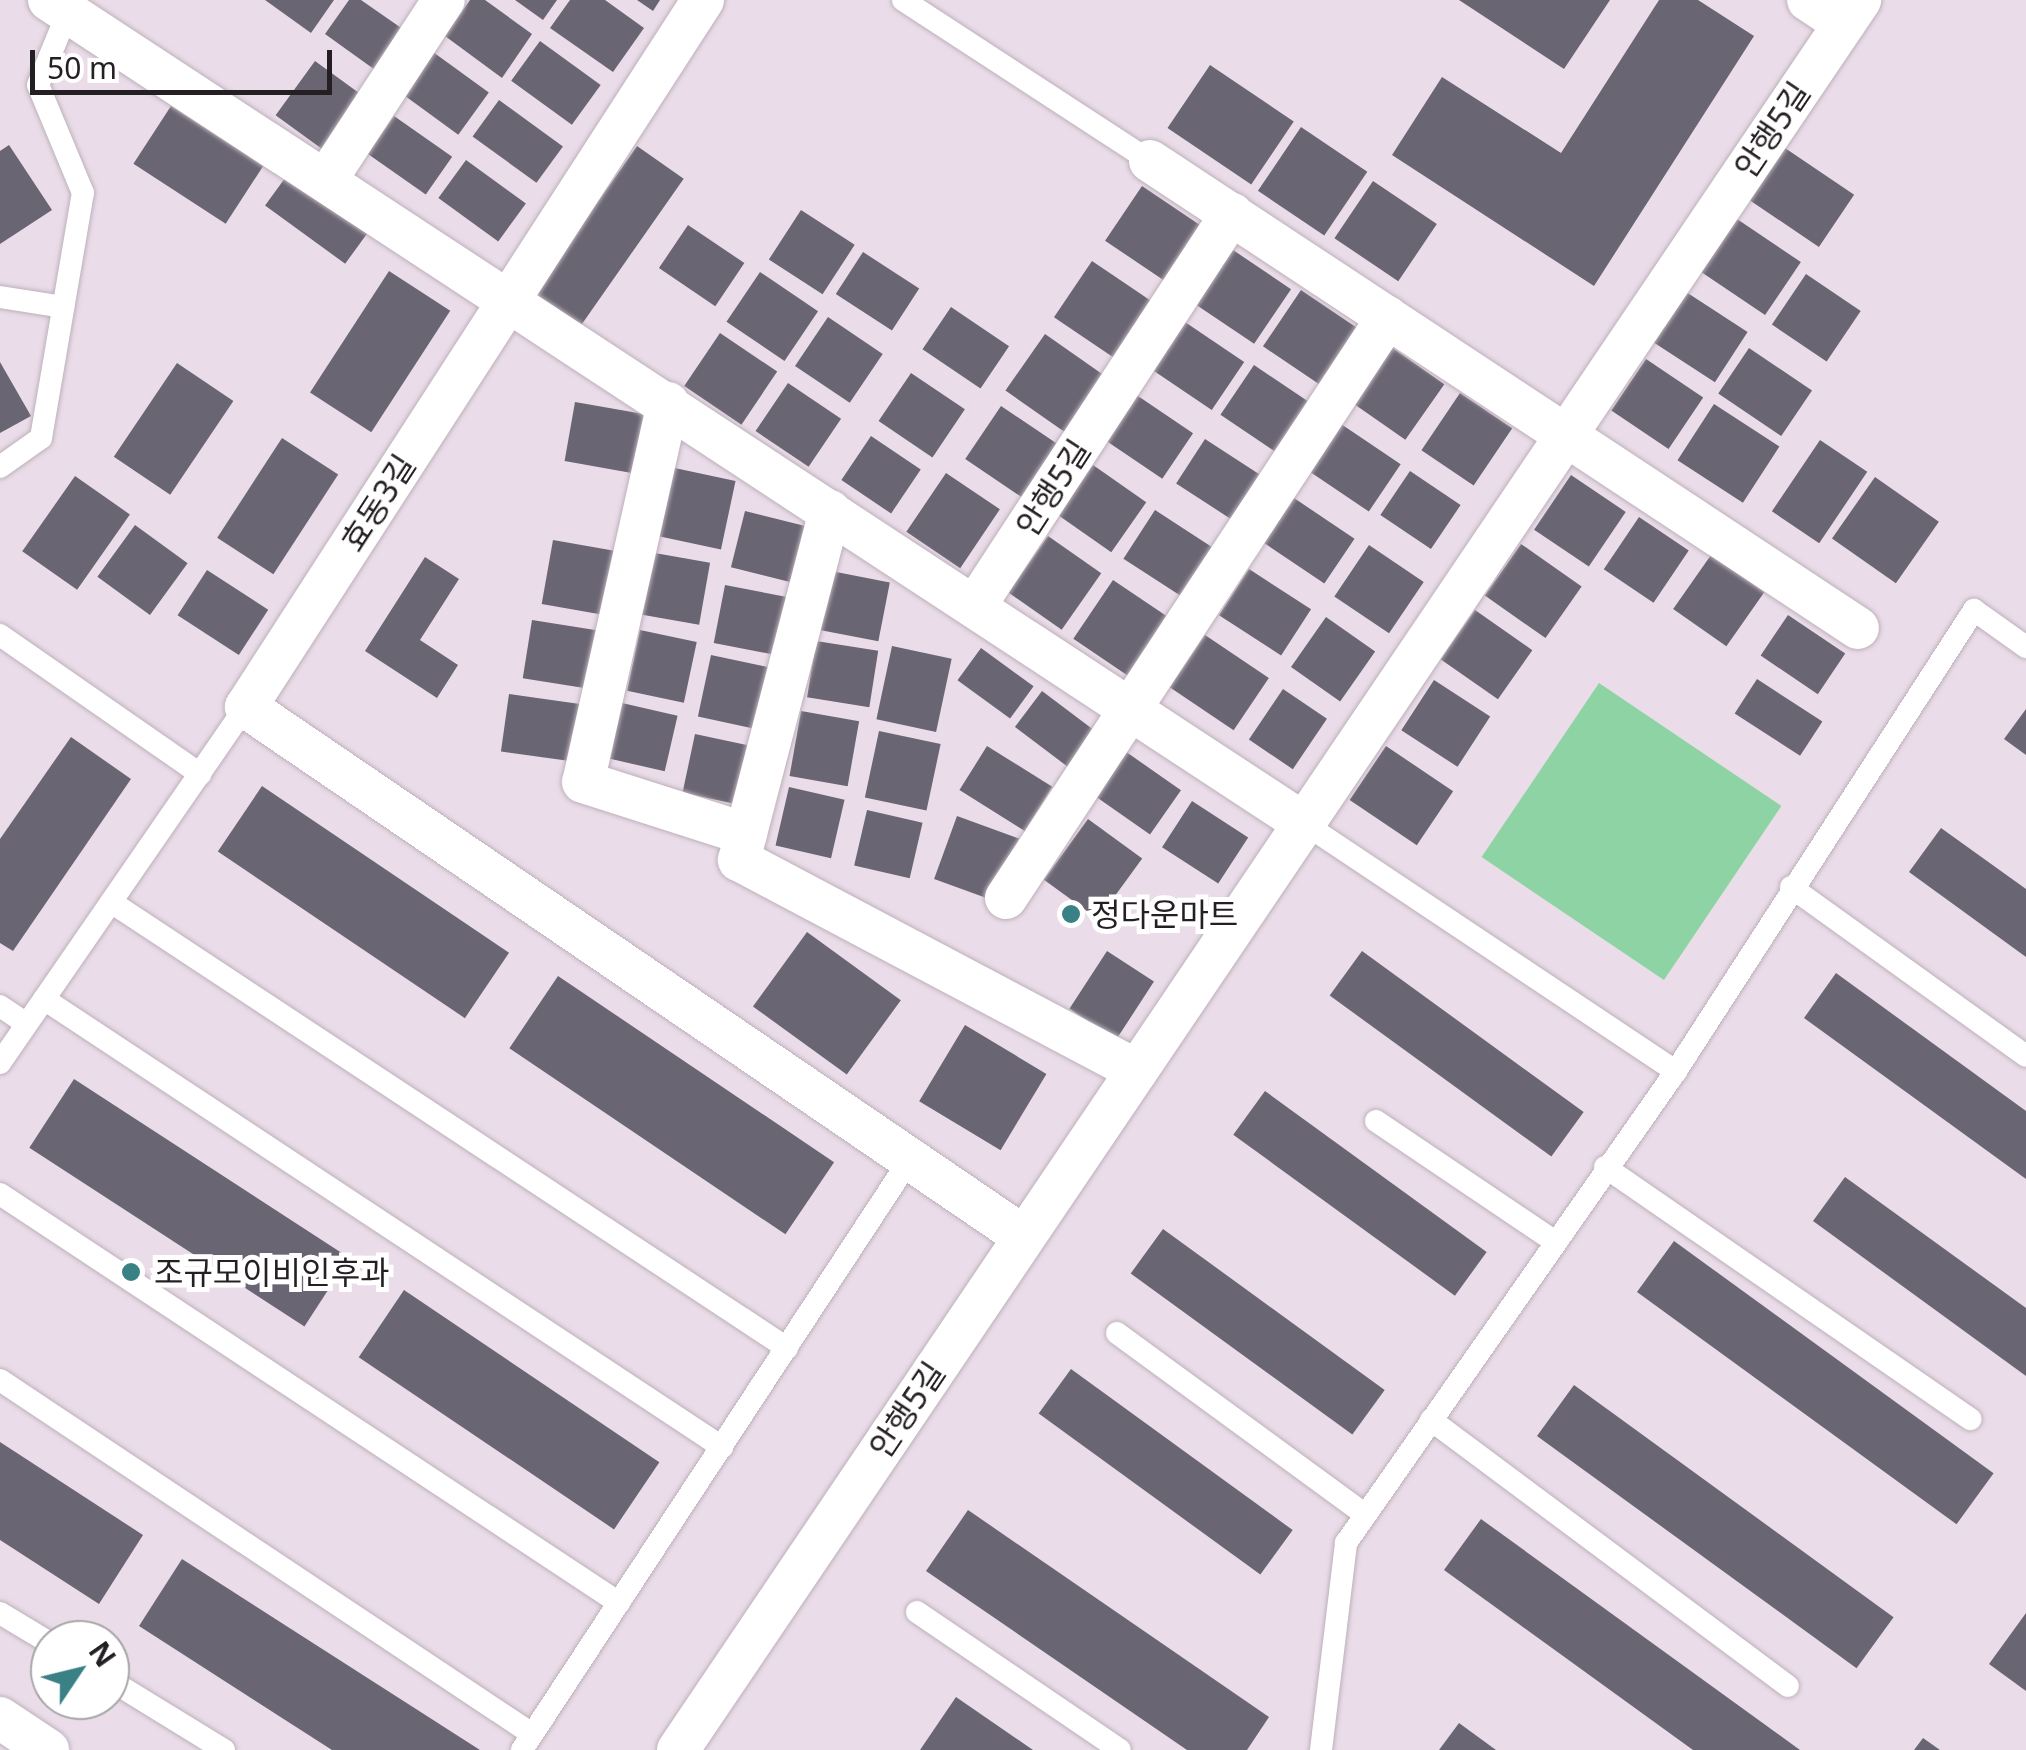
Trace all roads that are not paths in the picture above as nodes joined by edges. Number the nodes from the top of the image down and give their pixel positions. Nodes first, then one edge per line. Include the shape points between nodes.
1 (444, 0) edge
2 (704, 0) edge
3 (903, 0) edge
4 (1808, 0) edge
5 (58, 6) edge
6 (1852, 12) edge
7 (1150, 161) joint
8 (326, 180) junction
9 (1232, 214) junction
10 (0, 297) edge
11 (510, 299) junction
12 (63, 307) junction
13 (1388, 317) junction
14 (668, 404) junction
15 (1566, 435) junction
16 (0, 467) edge
17 (830, 511) junction
18 (975, 606) junction
19 (1858, 628) dead end
20 (0, 635) edge
21 (2026, 647) edge
22 (246, 707) junction
23 (1131, 710) junction
24 (200, 774) junction
25 (1305, 824) junction
26 (746, 834) junction
27 (1791, 887) junction
28 (1006, 898) dead end
29 (112, 902) junction
30 (44, 999) junction
31 (0, 1006) edge
32 (27, 1024) junction
33 (2026, 1056) edge
34 (0, 1063) edge
35 (1136, 1071) junction
36 (1676, 1071) junction
37 (1376, 1121) dead end
38 (910, 1159) junction
39 (1605, 1167) junction
40 (0, 1194) edge
41 (1024, 1237) junction
42 (1554, 1241) junction
43 (1117, 1333) dead end
44 (786, 1348) junction
45 (0, 1380) edge
46 (1970, 1418) dead end
47 (1431, 1420) junction
48 (722, 1446) junction
49 (1366, 1515) junction
50 (619, 1603) junction
51 (0, 1612) edge
52 (917, 1612) dead end
53 (30, 1631) edge
54 (1788, 1686) dead end
55 (130, 1692) edge
56 (0, 1718) edge
57 (527, 1742) edge
58 (48, 1750) edge
59 (224, 1750) edge
60 (678, 1750) edge
61 (1120, 1750) edge
62 (1321, 1750) edge

1 - 8 street
2 - 11 street, 효동3길
3 - 7 lane
4 - 6 street, 안행5길
5 - 8 street
5 - 12 lane via 38,85 83,193
6 - 15 street, 안행5길
7 - 9 street
8 - 11 street
9 - 13 street
9 - 18 street, 안행5길
10 - 12 lane
11 - 14 street
11 - 22 street, 효동3길
12 - 16 lane via 41,438
13 - 15 street
13 - 23 street
14 - 17 street
14 - 26 street via 583,782
15 - 19 street
15 - 25 street, 안행5길
17 - 18 street
17 - 26 street
18 - 23 street
20 - 24 lane
21 - 27 lane via 1974,610
22 - 24 lane
22 - 38 street
23 - 25 street
23 - 28 street
24 - 29 lane
25 - 35 street, 안행5길
25 - 36 lane
26 - 35 street via 740,860
27 - 33 lane
27 - 36 lane
29 - 30 lane
29 - 44 lane
30 - 32 lane
30 - 48 lane
31 - 32 lane
32 - 34 lane
35 - 41 street, 안행5길
36 - 39 lane
37 - 42 lane
38 - 41 street
38 - 44 lane
39 - 42 lane
39 - 46 lane
40 - 50 lane
41 - 60 street, 안행5길
42 - 47 lane
43 - 49 lane
44 - 48 lane
45 - 57 lane
47 - 49 lane
47 - 54 lane
48 - 50 lane
49 - 62 lane via 1346,1543
50 - 57 lane
51 - 53 lane
52 - 61 lane
55 - 59 lane
56 - 58 street

